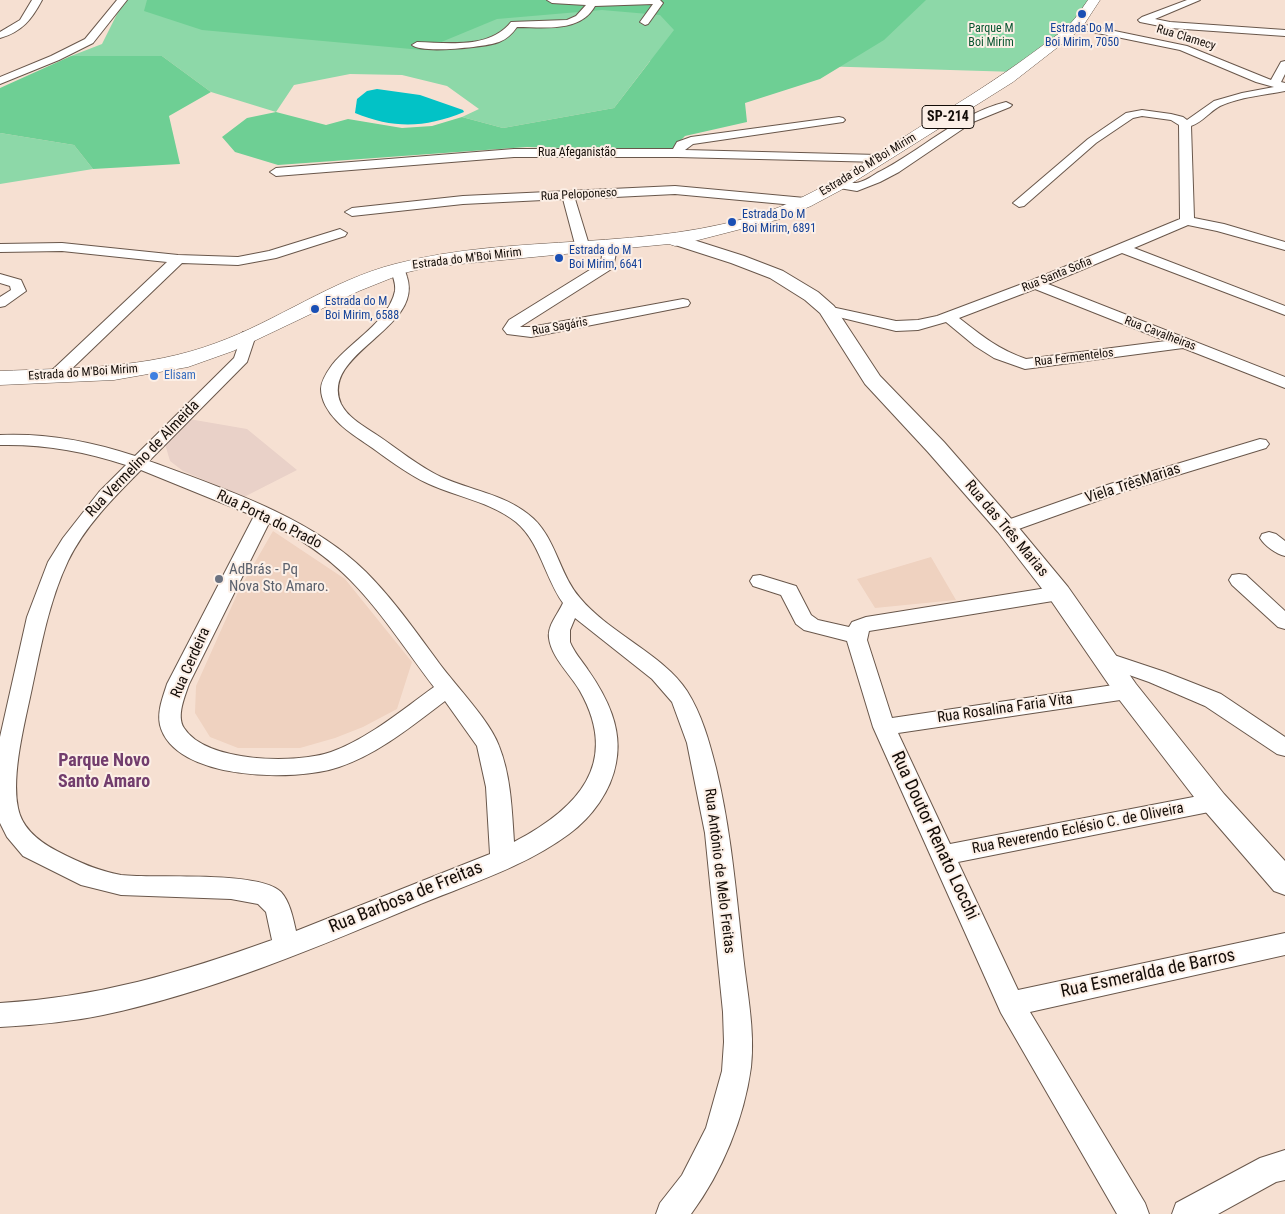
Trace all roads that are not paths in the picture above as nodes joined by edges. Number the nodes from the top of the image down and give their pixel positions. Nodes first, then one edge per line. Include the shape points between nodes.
1 (38, 0) edge
2 (122, 0) edge
3 (552, 0) edge
4 (1094, 0) edge
5 (1194, 0) edge
6 (592, 3) junction
7 (1217, 17) dead end
8 (1246, 20) dead end
9 (645, 22) dead end
10 (1136, 22) junction
11 (1285, 23) edge
12 (1170, 25) junction
13 (1076, 26) junction
14 (1111, 32) junction
15 (1285, 33) edge
16 (0, 36) edge
17 (417, 45) dead end
18 (1285, 64) edge
19 (0, 81) edge
20 (1282, 85) edge
21 (1006, 105) dead end
22 (839, 120) dead end
23 (1184, 124) junction
24 (677, 153) junction
25 (878, 159) junction
26 (276, 172) dead end
27 (837, 184) junction
28 (568, 195) junction
29 (806, 202) junction
30 (1019, 203) dead end
31 (352, 212) dead end
32 (1187, 221) junction
33 (340, 233) dead end
34 (685, 238) junction
35 (1285, 246) edge
36 (596, 247) junction
37 (0, 248) edge
38 (1122, 248) junction
39 (178, 259) junction
40 (397, 269) junction
41 (0, 278) edge
42 (1035, 284) junction
43 (0, 303) edge
44 (683, 303) dead end
45 (827, 310) junction
46 (1285, 311) edge
47 (949, 317) junction
48 (248, 335) junction
49 (1182, 344) junction
50 (55, 376) junction
51 (0, 378) edge
52 (1285, 383) edge
53 (0, 440) edge
54 (1260, 444) dead end
55 (137, 461) junction
56 (264, 514) junction
57 (1006, 526) junction
58 (1270, 538) dead end
59 (1285, 550) edge
60 (1240, 580) dead end
61 (760, 581) dead end
62 (1059, 593) junction
63 (574, 603) junction
64 (1285, 622) edge
65 (857, 636) junction
66 (1102, 658) junction
67 (447, 689) junction
68 (1126, 691) junction
69 (884, 727) junction
70 (1285, 748) edge
71 (1214, 802) junction
72 (942, 855) junction
73 (502, 859) junction
74 (1285, 882) edge
75 (1285, 944) edge
76 (286, 945) junction
77 (1011, 1004) junction
78 (0, 1015) edge
79 (1285, 1165) edge
80 (671, 1214) edge
81 (1134, 1214) edge
82 (1186, 1214) edge

1 - 16 street via 28,19 18,28
2 - 19 street via 88,41
3 - 6 street
4 - 13 main road, Estrada do M'Boi Mirim / SP-214
5 - 10 street
6 - 9 street via 656,1 658,3
6 - 17 street via 590,10 566,23 514,24 503,36 464,45
7 - 12 street
8 - 11 street
10 - 12 street
10 - 14 street
12 - 15 street
13 - 14 street, Rua Clamecy
13 - 25 main road, Estrada do M'Boi Mirim / SP-214 via 1002,83
14 - 20 street, Rua Clamecy via 1183,48 1248,75
18 - 20 street
20 - 23 street via 1218,103 1195,121
21 - 27 street via 968,120 876,179 857,187
22 - 24 street via 691,141 681,145
23 - 30 street via 1176,118 1136,114 1117,123 1082,148
23 - 32 street
24 - 25 street, Rua Afeganistão
24 - 26 street, Rua Afeganistão via 494,153
25 - 27 main road, Estrada do M'Boi Mirim / SP-214
27 - 29 main road, Estrada do M'Boi Mirim / SP-214
28 - 29 street, Rua Peloponeso via 675,190
28 - 31 street, Rua Peloponeso via 463,200
28 - 36 street
29 - 34 main road, Estrada do M'Boi Mirim / SP-214 via 774,215
32 - 35 street
32 - 38 street, Rua Santa Sofia
33 - 39 street via 248,260
34 - 36 main road, Estrada do M'Boi Mirim via 663,244
34 - 45 street, Rua das Três Marias via 776,273 806,291
36 - 40 main road, Estrada do M'Boi Mirim via 491,254 429,261
36 - 44 street, Rua Sagáris via 608,265 514,323 512,331 531,332
37 - 39 street via 62,247
38 - 42 street, Rua Santa Sofia
38 - 46 street
39 - 50 street
40 - 48 main road, Estrada do M'Boi Mirim
40 - 63 street, Rua Antônio de Melo Freitas via 402,281 397,307 339,366 331,380 330,401 349,424 419,472 521,517 535,532
41 - 43 street via 16,283 19,291
42 - 47 street, Rua Santa Sofia
42 - 49 street, Rua Cavalheiras
45 - 47 street, Rua Santa Sofia via 896,326
45 - 57 street, Rua das Três Marias via 872,380
47 - 49 street, Rua Fermentelos via 999,355 1024,364
48 - 50 main road, Estrada do M'Boi Mirim via 226,347 180,362 114,373
48 - 55 street, Rua Vermelino de Almeida via 241,359
49 - 52 street, Rua Cavalheiras
50 - 51 main road, Estrada do M'Boi Mirim
53 - 55 street, Rua Porta do Prado via 62,442
54 - 57 street, Viela TrêsMarias
55 - 56 street, Rua Porta do Prado
55 - 76 street, Rua Vermelino de Almeida via 72,538 58,562 37,617 12,731 5,782 6,809 14,830 32,849 81,875 121,885 231,889 264,894 278,910
56 - 67 street, Rua Porta do Prado via 323,544 347,564 379,597
56 - 67 street, Rua Cerdeira via 173,699 170,717 174,731 188,746 208,756 264,768 299,767 332,761 398,724
57 - 62 street, Rua das Três Marias
58 - 59 street
60 - 64 street
61 - 65 street via 789,591 803,619 811,625
62 - 65 street via 866,624 859,627
62 - 66 street, Rua das Três Marias
63 - 73 street, Rua Barbosa de Freitas via 558,636 564,651 599,704 607,750 601,776 593,795 554,832
63 - 80 street, Rua Antônio de Melo Freitas via 676,691 696,730 712,798 738,1031 736,1069 722,1127 693,1183
65 - 69 street, Rua Doutor Renato Locchi
66 - 68 street, Rua das Três Marias
66 - 70 street via 1213,700
67 - 73 street, Rua Porta do Prado via 488,745 500,799
68 - 69 street, Rua Rosalina Faria Vita
68 - 71 street, Rua das Três Marias
69 - 72 street, Rua Doutor Renato Locchi
71 - 72 street, Rua Reverendo Eclésio C. de Oliveira
71 - 74 street, Rua das Três Marias
72 - 77 street, Rua Doutor Renato Locchi
73 - 76 street, Rua Barbosa de Freitas
75 - 77 street, Rua Esmeralda de Barros
76 - 78 street, Rua Barbosa de Freitas via 204,976 102,1003 31,1014
77 - 81 street, Rua Doutor Renato Locchi
79 - 82 street

